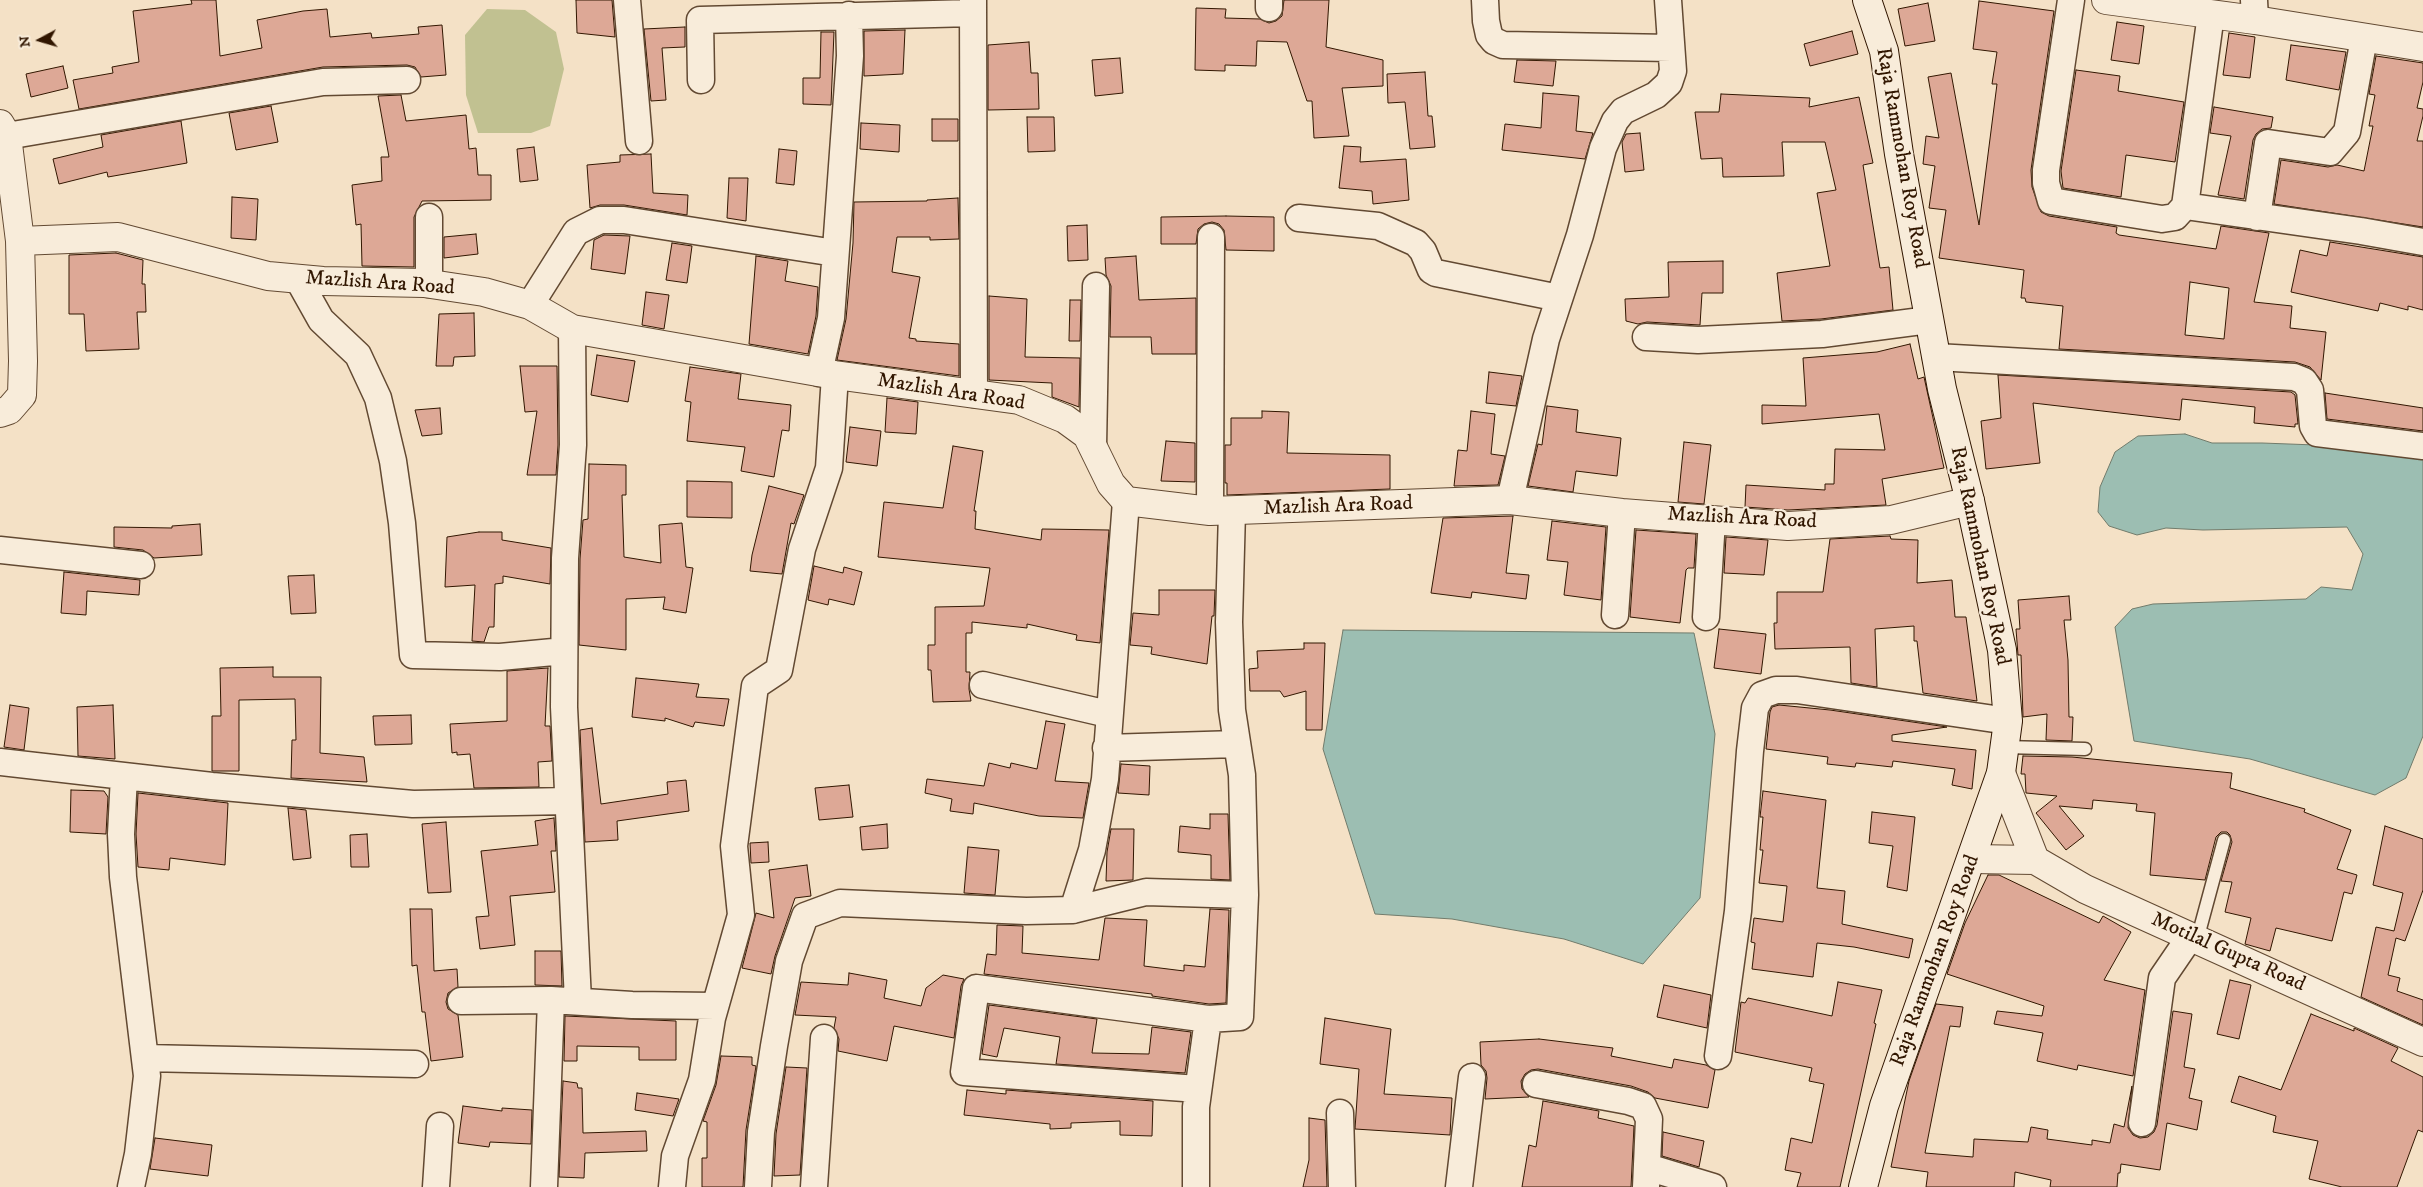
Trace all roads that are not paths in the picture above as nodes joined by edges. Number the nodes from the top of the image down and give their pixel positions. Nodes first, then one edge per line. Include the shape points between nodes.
1 (627, 0) edge
2 (1485, 0) edge
3 (1668, 0) edge
4 (1867, 0) edge
5 (2071, 0) edge
6 (2121, 1) edge
7 (973, 7) edge
8 (2255, 10) edge
9 (2211, 14) junction
10 (849, 15) junction
11 (2364, 38) junction
12 (2423, 47) edge
13 (1671, 48) junction
14 (407, 80) dead end
15 (702, 80) dead end
16 (3, 130) edge
17 (639, 141) dead end
18 (2185, 206) junction
19 (429, 217) dead end
20 (2257, 217) junction
21 (1299, 218) dead end
22 (1211, 237) dead end
23 (20, 240) junction
24 (2423, 242) edge
25 (835, 253) junction
26 (298, 279) junction
27 (429, 284) junction
28 (1096, 286) dead end
29 (1560, 298) junction
30 (530, 305) junction
31 (1929, 320) junction
32 (572, 329) junction
33 (1646, 337) dead end
34 (1936, 357) junction
35 (827, 374) junction
36 (974, 394) junction
37 (0, 413) edge
38 (2423, 446) edge
39 (1093, 447) junction
40 (1510, 500) junction
41 (1126, 501) junction
42 (1970, 502) junction
43 (1221, 511) junction
44 (1622, 513) junction
45 (1712, 520) junction
46 (0, 550) edge
47 (141, 565) dead end
48 (1615, 615) dead end
49 (1706, 617) dead end
50 (564, 651) junction
51 (983, 685) dead end
52 (1108, 714) junction
53 (2006, 734) junction
54 (1237, 744) junction
55 (1106, 748) junction
56 (2084, 749) dead end
57 (0, 762) edge
58 (2001, 773) junction
59 (124, 776) junction
60 (568, 801) junction
61 (2224, 840) dead end
62 (1972, 859) junction
63 (2035, 860) junction
64 (1245, 895) junction
65 (1073, 910) junction
66 (2194, 938) junction
67 (551, 1000) junction
68 (461, 1001) dead end
69 (578, 1001) junction
70 (715, 1006) junction
71 (1208, 1020) junction
72 (824, 1038) dead end
73 (2423, 1042) edge
74 (1718, 1056) dead end
75 (145, 1058) junction
76 (415, 1064) dead end
77 (1472, 1077) dead end
78 (1536, 1084) dead end
79 (1198, 1089) junction
80 (1340, 1113) dead end
81 (2142, 1123) dead end
82 (440, 1126) dead end
83 (1647, 1177) edge
84 (130, 1187) edge
85 (436, 1187) edge
86 (544, 1187) edge
87 (672, 1187) edge
88 (758, 1187) edge
89 (814, 1187) edge
90 (1196, 1187) edge
91 (1342, 1187) edge
92 (1459, 1187) edge
93 (1713, 1187) edge
94 (1863, 1187) edge

1 - 17 street
2 - 13 street via 1489,35 1503,45
3 - 13 street
4 - 31 street, Raja Rammohan Roy Road via 1884,51
5 - 18 street via 2046,170 2051,201 2162,219 2175,217
6 - 9 street
7 - 10 street
7 - 36 street
8 - 9 street
8 - 11 street
9 - 18 street
10 - 15 street via 700,20
10 - 25 street via 850,56
11 - 12 street
11 - 20 street via 2347,132 2330,152 2268,143
13 - 29 street via 1674,71 1669,82 1656,95 1623,111 1614,121
14 - 16 street via 323,82
16 - 23 street
18 - 20 street
19 - 27 street
20 - 24 street
21 - 29 street via 1378,226 1416,243 1436,273
22 - 43 street
23 - 26 street, Mazlish Ara Road via 118,237 268,276
23 - 37 street via 22,395 9,410
25 - 30 street via 624,220 600,220 576,232
25 - 35 street
26 - 27 street, Mazlish Ara Road
26 - 50 street via 321,320 358,355 378,398 401,514 413,655 500,657
27 - 30 street, Mazlish Ara Road via 484,292
28 - 39 street
29 - 40 street via 1546,339
30 - 32 street, Mazlish Ara Road
31 - 33 street via 1822,334 1698,340
31 - 34 street, Raja Rammohan Roy Road
32 - 35 street, Mazlish Ara Road
32 - 50 street via 573,445 565,558
34 - 38 street via 2294,377 2304,381 2310,390 2313,426 2317,433
34 - 42 street, Raja Rammohan Roy Road
35 - 36 street, Mazlish Ara Road
35 - 70 street via 830,468 802,549 779,670 754,686 734,846 741,915
36 - 39 street, Mazlish Ara Road via 1019,400 1065,419 1087,435
39 - 41 street, Mazlish Ara Road via 1111,484
40 - 43 street, Mazlish Ara Road
40 - 44 street, Mazlish Ara Road
41 - 43 street, Mazlish Ara Road
41 - 52 street
42 - 45 street, Mazlish Ara Road via 1891,520 1788,526
42 - 53 street, Raja Rammohan Roy Road via 2002,650
43 - 54 street via 1232,710
44 - 45 street, Mazlish Ara Road
44 - 48 street
45 - 49 street
46 - 47 street
50 - 60 street
51 - 52 street
52 - 55 street
53 - 56 lane
53 - 58 street, Raja Rammohan Roy Road
53 - 74 street via 1797,690 1776,690 1762,695 1756,708 1750,751 1738,912
54 - 55 street
54 - 64 street via 1242,775
55 - 65 street via 1092,850
57 - 59 street
58 - 62 street, Raja Rammohan Roy Road
58 - 63 street
59 - 60 street via 413,804
59 - 75 street via 123,877
60 - 69 street
61 - 66 lane
62 - 63 street, Motilal Gupta Road
62 - 94 street, Raja Rammohan Roy Road via 1884,1106
63 - 66 street, Motilal Gupta Road via 2085,889
64 - 65 street via 1146,892
64 - 71 street via 1240,1017
65 - 88 street via 840,903 805,916 790,961 774,1046 761,1132
66 - 73 street, Motilal Gupta Road
66 - 81 street via 2162,978
67 - 68 street
67 - 69 street
67 - 86 street
69 - 70 street
70 - 87 street via 702,1080 675,1156
71 - 79 street
71 - 79 street via 976,988 964,1072
72 - 89 street
75 - 76 street
75 - 84 street via 147,1076 138,1154
77 - 92 street
78 - 83 street via 1643,1106 1649,1119
79 - 90 street
80 - 91 street
82 - 85 street
83 - 93 street

